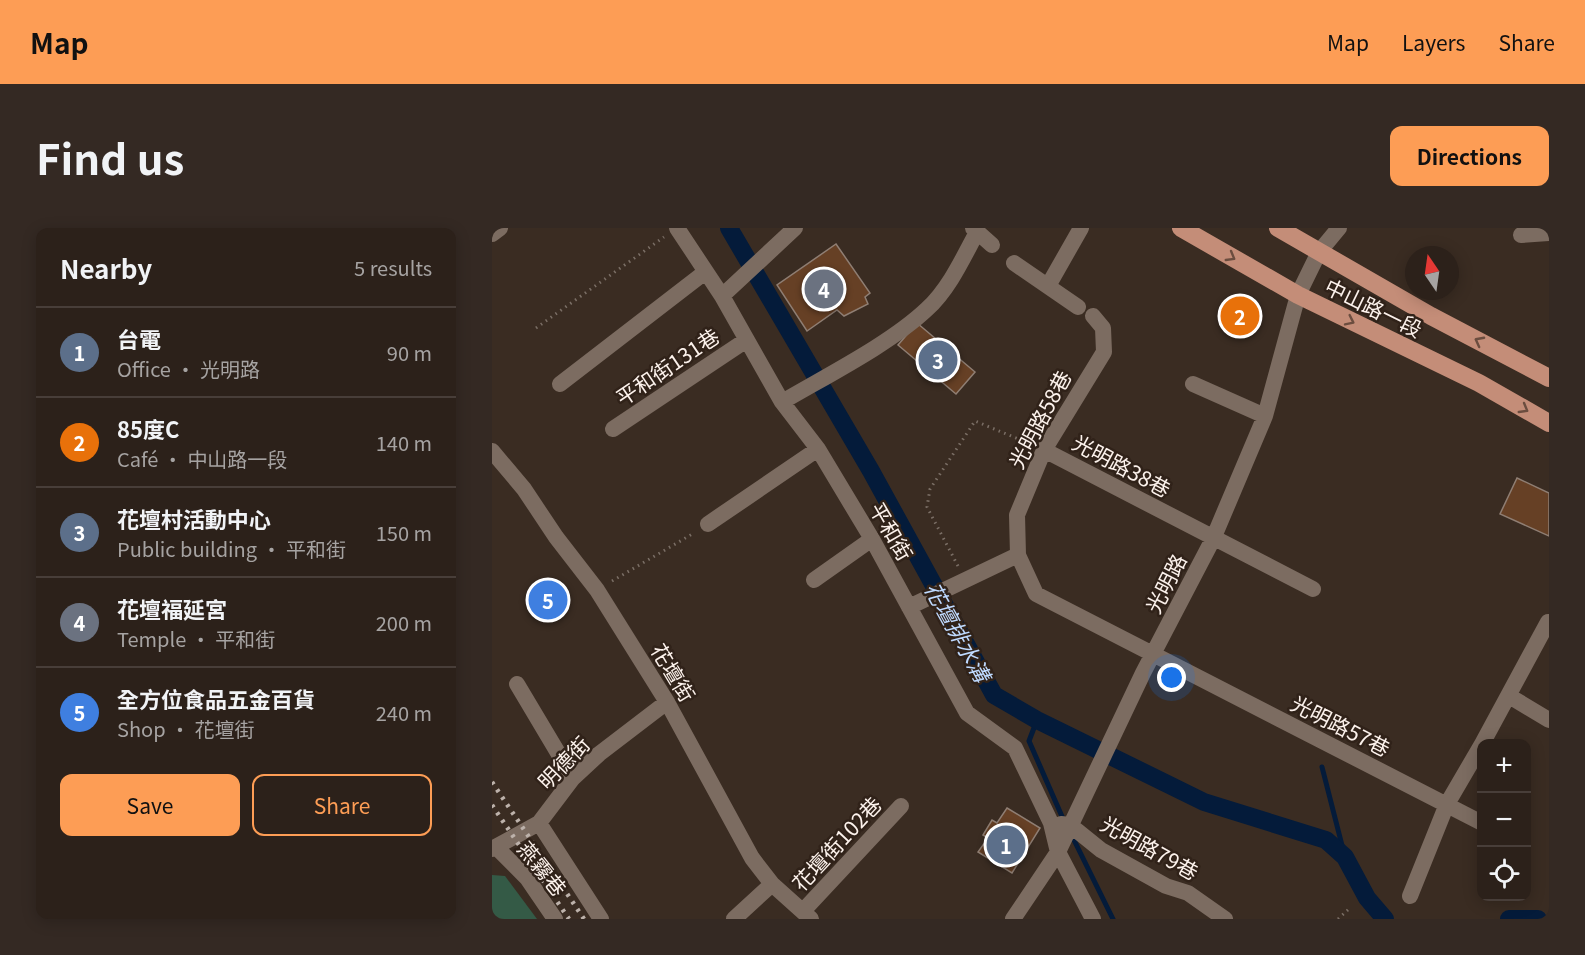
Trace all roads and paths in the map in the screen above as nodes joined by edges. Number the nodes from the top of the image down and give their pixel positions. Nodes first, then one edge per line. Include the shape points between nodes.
1 (500, 228) edge
2 (795, 228) edge
3 (1081, 228) edge
4 (1181, 228) edge
5 (1278, 228) edge
6 (1339, 228) edge
7 (975, 230) edge
8 (673, 231) edge
9 (1549, 233) edge
10 (492, 234) edge
11 (1521, 235) dead end
12 (992, 245) dead end
13 (1319, 252) junction
14 (1014, 263) dead end
15 (704, 273) junction
16 (1047, 285) junction
17 (722, 296) junction
18 (1298, 296) junction
19 (1078, 307) dead end
20 (1093, 316) dead end
21 (536, 328) dead end
22 (745, 341) junction
23 (1549, 378) edge
24 (560, 384) dead end
25 (1193, 384) dead end
26 (782, 402) junction
27 (1264, 416) junction
28 (1549, 423) edge
29 (613, 429) dead end
30 (818, 449) junction
31 (1044, 450) junction
32 (492, 451) edge
33 (708, 524) joint
34 (872, 539) junction
35 (1213, 539) junction
36 (1018, 555) junction
37 (814, 580) dead end
38 (966, 581) junction
39 (597, 590) junction
40 (1313, 590) dead end
41 (909, 607) junction
42 (1548, 622) edge
43 (1153, 656) junction
44 (517, 684) dead end
45 (1509, 696) junction
46 (667, 702) junction
47 (1549, 720) edge
48 (1485, 739) edge
49 (1477, 753) edge
50 (573, 778) junction
51 (1447, 804) junction
52 (901, 806) dead end
53 (1477, 820) edge
54 (539, 823) junction
55 (1051, 823) junction
56 (1070, 825) junction
57 (494, 848) edge
58 (1058, 852) junction
59 (772, 884) junction
60 (1410, 896) dead end
61 (1349, 909) dead end
62 (807, 915) edge
63 (555, 919) edge
64 (601, 919) edge
65 (734, 919) edge
66 (1013, 919) edge
67 (1093, 919) edge
68 (1225, 919) edge
69 (1338, 919) edge

1 - 10 street
2 - 17 street
3 - 16 street
4 -> 18 main road, 中山路一段
5 - 13 main road, 中山路一段
6 - 13 street, 光明路
7 - 12 street
7 - 26 street via 958,269 927,309 879,344
8 - 15 street, 平和街
8 - 21 path
9 - 11 street
13 - 18 street, 光明路
23 -> 13 main road, 中山路一段
14 - 16 street
15 - 17 street, 平和街
15 - 24 street
16 - 19 street
17 - 22 street, 平和街
18 - 27 street, 光明路
18 -> 28 main road, 中山路一段 via 1479,383
20 - 31 street, 光明路58巷 via 1103,328 1104,352
22 - 26 street, 平和街
22 - 29 street, 平和街131巷
25 - 27 street
26 - 30 street, 平和街
27 - 35 street, 光明路
30 - 33 street
30 - 34 street, 平和街
31 - 35 street, 光明路38巷
31 - 36 street, 光明路58巷 via 1017,515
31 - 38 path, 光明路38巷 via 975,421 930,489 927,507
32 - 39 street, 花壇街
33 - 39 path
34 - 37 street
34 - 41 street, 平和街
35 - 40 street, 光明路38巷
35 - 43 street, 光明路
36 - 38 street
36 - 43 street, 光明路58巷 via 1036,594
38 - 41 street
39 - 46 street, 花壇街
41 - 55 street, 平和街 via 967,712 1015,748
42 - 45 street
43 - 51 street, 光明路57巷
43 - 56 street, 光明路
44 - 50 street
45 - 47 street
45 - 48 street
46 - 50 street, 明德街
46 - 59 street, 花壇街 via 743,843
49 - 51 street
50 - 54 street, 明德街
51 - 53 street, 光明路57巷
51 - 60 street
52 - 62 street, 花壇街102巷
54 - 57 street, 明德街
54 - 64 street
55 - 56 street, 光明路79巷
55 - 58 street, 平和街
56 - 58 street, 光明路
56 - 68 street, 光明路79巷 via 1101,850 1166,886 1188,892
57 - 63 street, 燕霧巷 via 527,878
58 - 66 street, 光明路
58 - 67 street, 平和街
59 - 62 street, 花壇街
59 - 65 street
61 - 69 path

